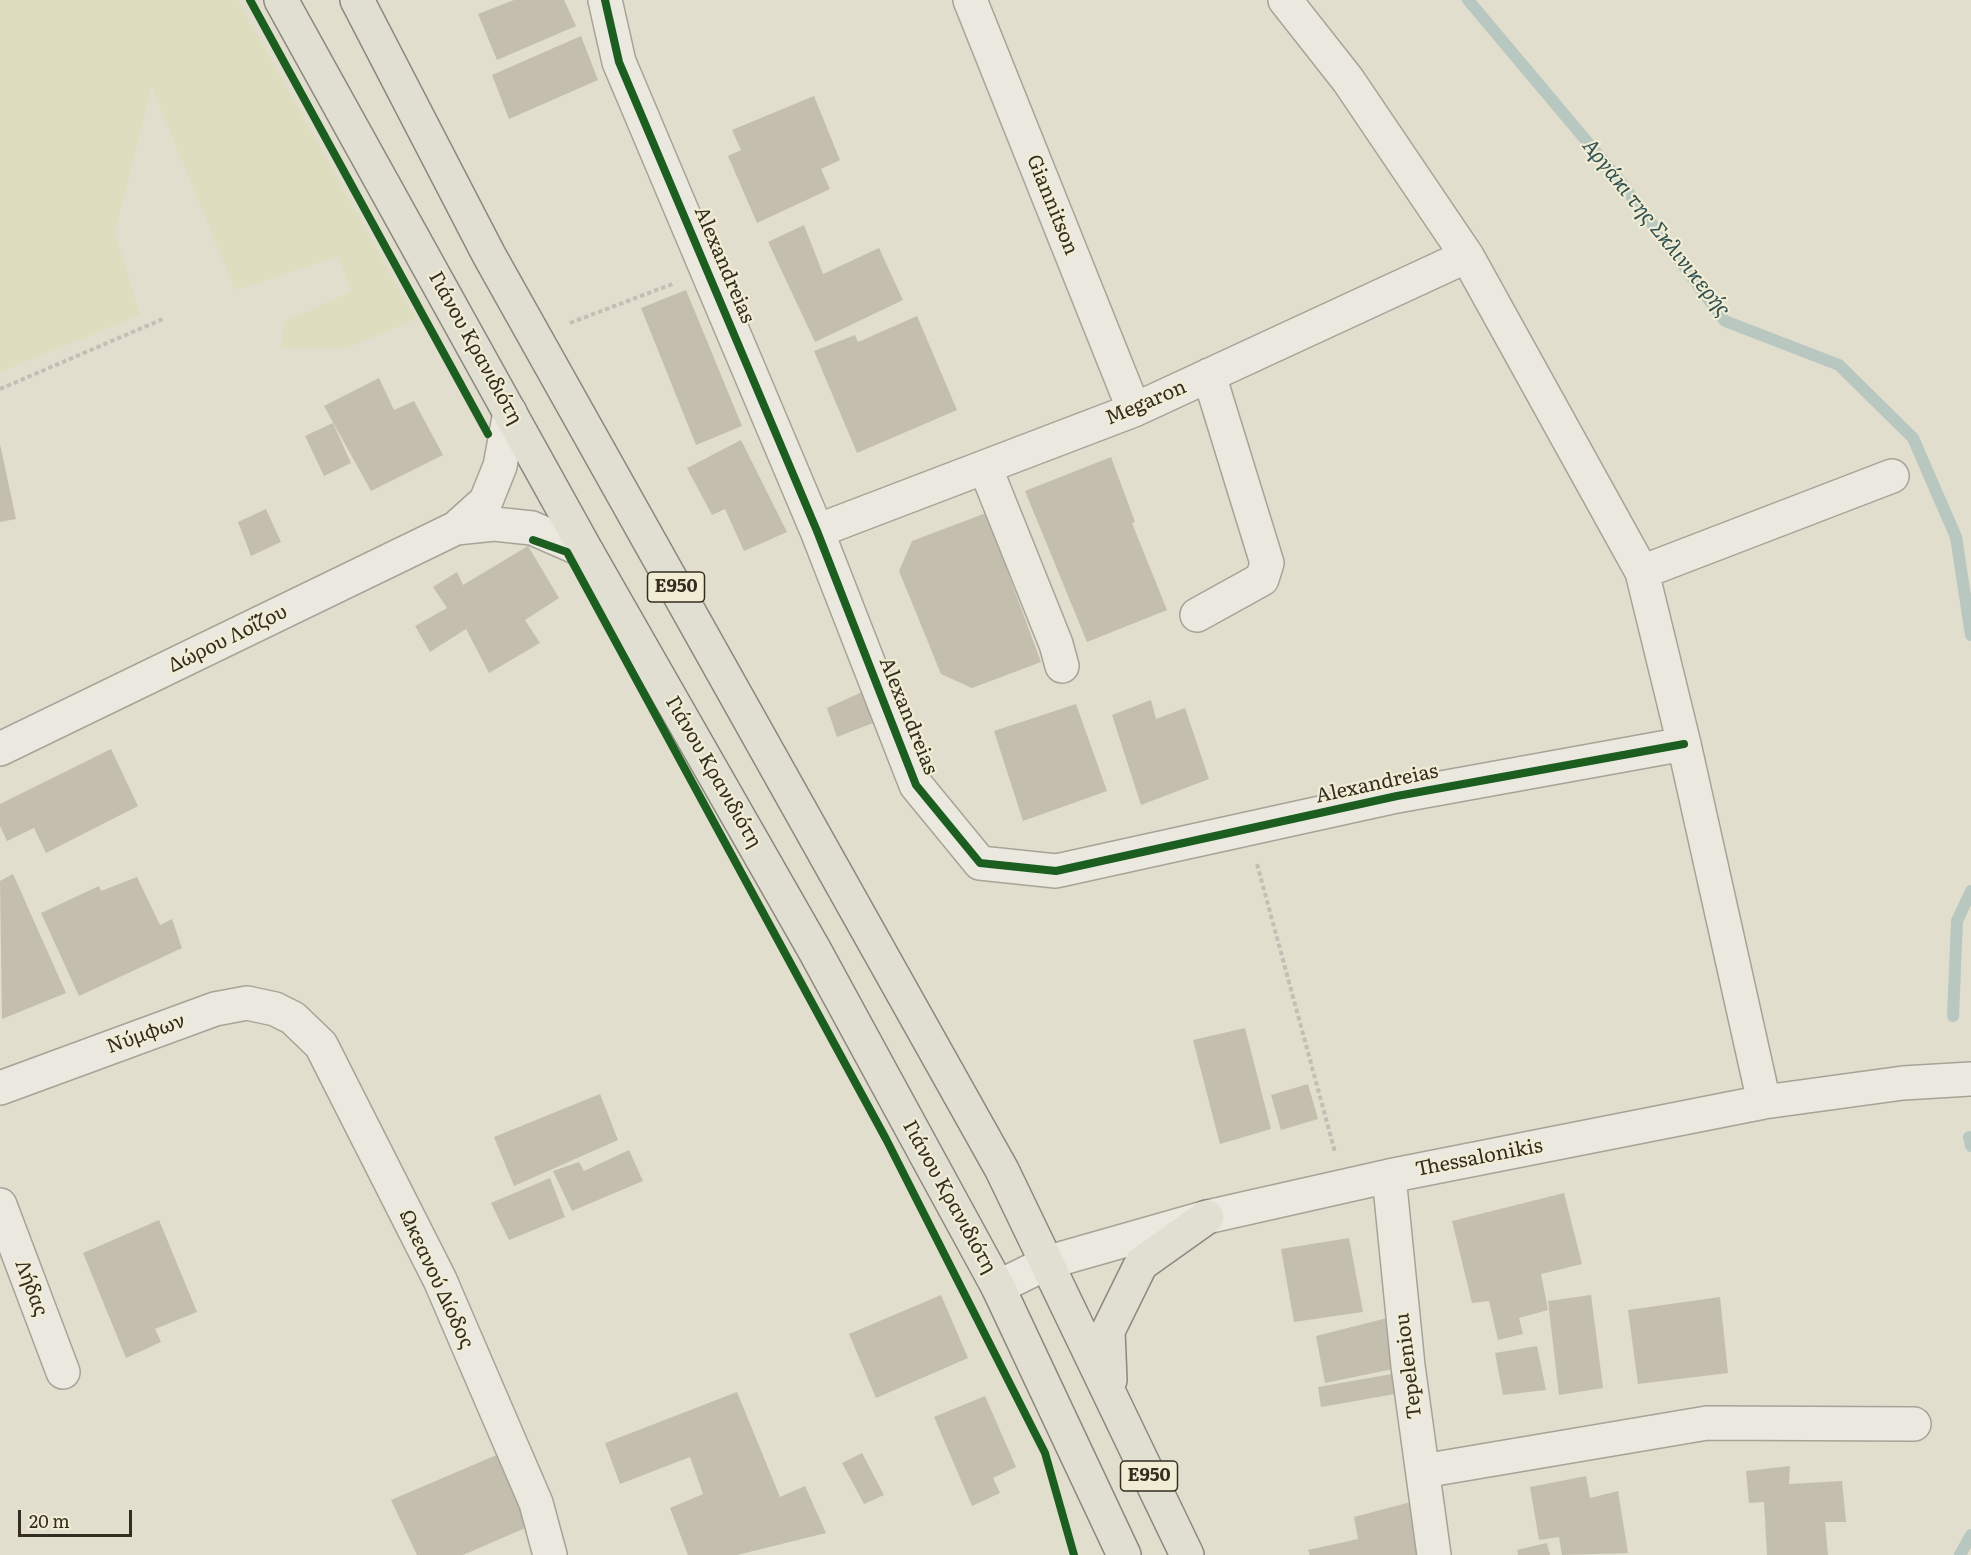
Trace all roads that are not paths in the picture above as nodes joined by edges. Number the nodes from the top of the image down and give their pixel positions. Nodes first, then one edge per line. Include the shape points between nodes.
1 (281, 0) edge
2 (357, 0) edge
3 (605, 0) edge
4 (970, 0) edge
5 (1285, 0) edge
6 (1467, 256) junction
7 (1209, 375) junction
8 (1134, 410) junction
9 (510, 412) junction
10 (985, 467) junction
11 (1892, 476) dead end
12 (456, 528) junction
13 (817, 531) junction
14 (587, 552) junction
15 (1642, 572) junction
16 (1197, 615) dead end
17 (1062, 666) dead end
18 (1684, 744) junction
19 (0, 749) edge
20 (293, 1017) joint
21 (1971, 1079) edge
22 (0, 1088) edge
23 (1764, 1102) junction
24 (1389, 1176) junction
25 (0, 1205) edge
26 (1207, 1217) junction
27 (1049, 1262) junction
28 (999, 1287) junction
29 (63, 1372) dead end
30 (1111, 1398) junction
31 (1914, 1424) dead end
32 (1423, 1471) junction
33 (550, 1555) edge
34 (1125, 1555) edge
35 (1186, 1555) edge
36 (1434, 1555) edge

1 - 9 main road, Γιάνου Κρανιδιότη / E950
2 - 27 main road, E950 via 489,255 1002,1170
3 - 13 street, Alexandreias via 620,62
4 - 8 street, Giannitson
5 - 6 street via 1348,80
6 - 7 street, Megaron
6 - 15 street
7 - 8 street, Megaron
7 - 16 street via 1267,562 1263,579
8 - 10 street, Megaron
9 - 12 street, Δώρου Λοΐζου via 500,466 486,501
9 - 14 main road, Γιάνου Κρανιδιότη / E950
10 - 13 street, Megaron
10 - 17 street
11 - 15 street
12 - 14 street, Δώρου Λοΐζου via 494,524 532,528
12 - 19 street, Δώρου Λοΐζου
13 - 18 street, Alexandreias via 916,785 980,862 1056,871 1397,796
14 - 28 main road, Γιάνου Κρανιδιότη / E950 via 815,951
15 - 18 street
18 - 23 street
20 - 22 street, Νύμφων via 247,1003 215,1009
20 - 33 street, Ωκεανού Δίοδος via 321,1045 440,1280 536,1503
21 - 23 street, Thessalonikis via 1903,1083
23 - 24 street, Thessalonikis
24 - 26 street, Thessalonikis
24 - 32 street, Tepeleniou
25 - 29 street, Λήδας
26 - 27 street, Thessalonikis
26 - 30 main road via 1141,1264 1108,1331
27 - 28 street, Thessalonikis
27 - 30 main road, E950
28 - 34 main road, Γιάνου Κρανιδιότη / E950
30 - 35 main road, E950
31 - 32 street via 1707,1423
32 - 36 street, Tepeleniou

